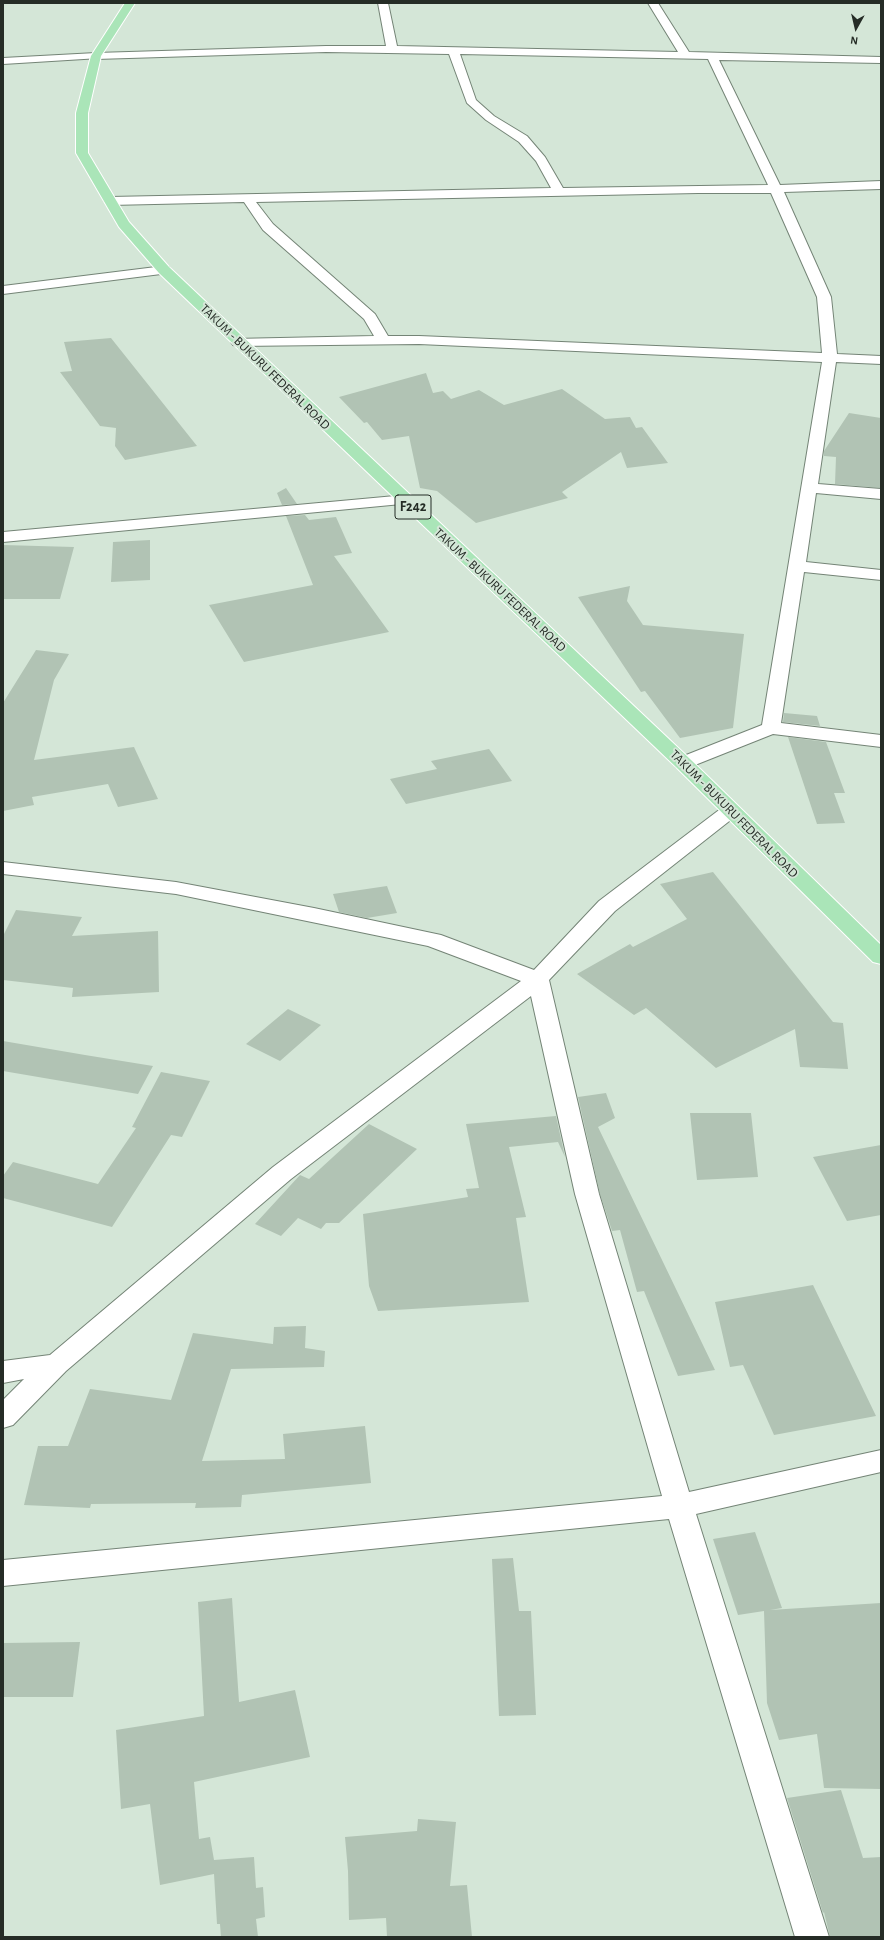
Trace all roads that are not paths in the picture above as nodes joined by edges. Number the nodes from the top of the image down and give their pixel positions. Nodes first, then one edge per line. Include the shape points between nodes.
1 (130, 3) edge
2 (383, 3) edge
3 (652, 3) edge
4 (392, 49) junction
5 (453, 50) junction
6 (684, 54) junction
7 (711, 55) junction
8 (96, 56) junction
9 (881, 60) edge
10 (3, 61) edge
11 (881, 185) edge
12 (776, 190) junction
13 (559, 192) junction
14 (247, 198) junction
15 (110, 201) junction
16 (164, 270) junction
17 (3, 290) edge
18 (384, 341) junction
19 (238, 342) junction
20 (830, 357) junction
21 (881, 360) edge
22 (810, 488) junction
23 (881, 494) edge
24 (406, 500) junction
25 (3, 537) edge
26 (797, 566) junction
27 (881, 575) edge
28 (771, 728) junction
29 (881, 741) edge
30 (683, 763) junction
31 (730, 810) junction
32 (3, 868) edge
33 (881, 957) edge
34 (538, 979) junction
35 (57, 1364) junction
36 (3, 1372) edge
37 (3, 1417) edge
38 (881, 1461) edge
39 (679, 1506) junction
40 (3, 1573) edge
41 (812, 1937) edge

1 - 8 main road, TAKUM - BUKURU FEDERAL ROAD / F242
2 - 4 street
3 - 6 street
4 - 5 street
4 - 8 street
5 - 6 street
5 - 13 street via 471,100 490,118 523,139 541,160
6 - 7 street
7 - 9 street
7 - 12 street
8 - 10 street
8 - 15 main road, TAKUM - BUKURU FEDERAL ROAD / F242 via 82,113 82,153
11 - 12 street
12 - 13 street
12 - 20 street via 824,296
13 - 14 street
14 - 15 street
14 - 18 street via 268,227 370,317
15 - 16 main road, TAKUM - BUKURU FEDERAL ROAD / F242 via 124,224
16 - 17 street
16 - 19 main road, TAKUM - BUKURU FEDERAL ROAD / F242
18 - 19 street
18 - 20 street via 419,340
19 - 24 main road, TAKUM - BUKURU FEDERAL ROAD / F242
20 - 21 street
20 - 22 street
22 - 23 street
22 - 26 street
24 - 25 street
24 - 30 main road, TAKUM - BUKURU FEDERAL ROAD / F242
26 - 27 street
26 - 28 street
28 - 29 street
28 - 30 street
30 - 31 main road, TAKUM - BUKURU FEDERAL ROAD / F242
31 - 33 main road, TAKUM - BUKURU FEDERAL ROAD / F242
31 - 34 street via 607,906
32 - 34 street via 176,888 314,915 433,940
34 - 35 street via 282,1173
34 - 39 street via 587,1194
35 - 36 street
35 - 37 street
38 - 39 street
39 - 40 street
39 - 41 street

